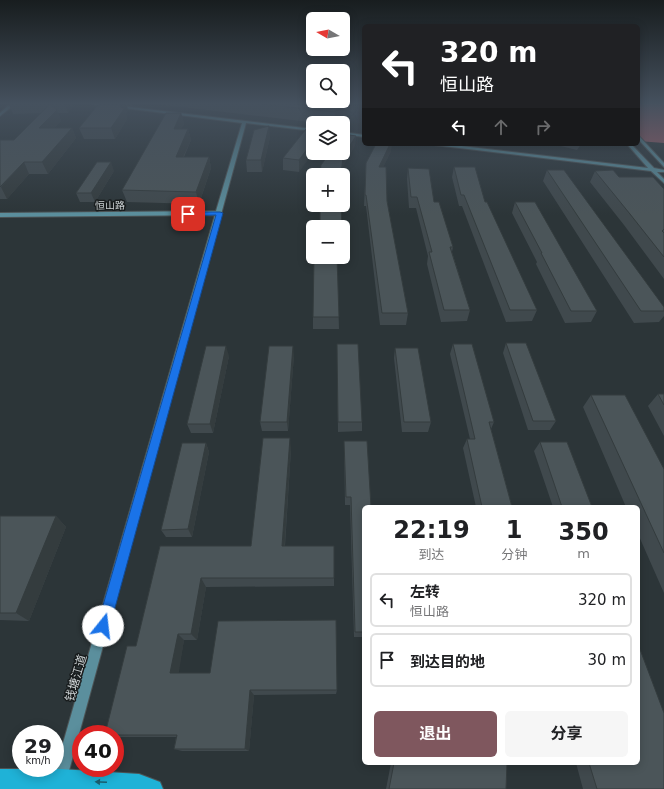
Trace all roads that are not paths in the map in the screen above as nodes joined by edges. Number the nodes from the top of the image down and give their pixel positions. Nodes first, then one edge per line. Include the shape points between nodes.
1 (239, 141) edge
2 (642, 141) edge
3 (451, 146) edge
4 (631, 146) edge
5 (664, 167) edge
6 (651, 170) junction
7 (664, 171) edge
8 (664, 182) edge
9 (220, 213) junction
10 (0, 216) edge
11 (60, 779) junction
12 (0, 780) edge
13 (0, 786) edge
14 (9, 789) edge
15 (153, 789) edge

1 - 9 street, 钱塘江道
2 - 5 street
3 - 6 street
4 - 6 street
5 - 6 street
6 - 7 street
6 - 8 street
9 - 10 street, 恒山路
9 - 11 street, 钱塘江道
11 - 12 highway
15 -> 11 highway via 139,784
13 - 14 highway

